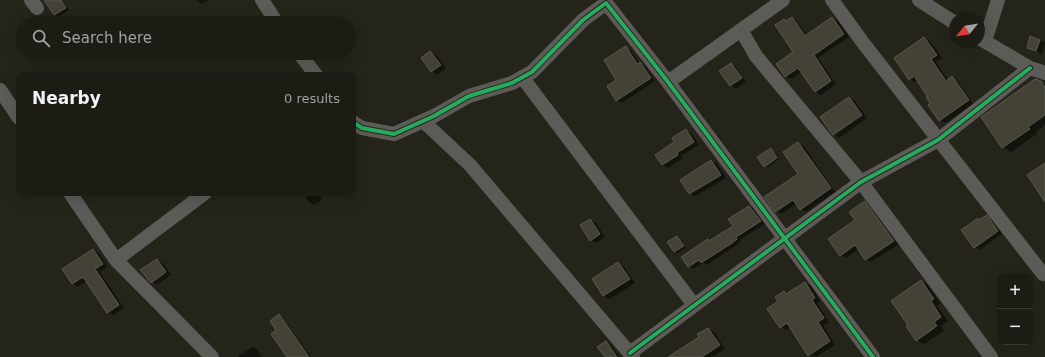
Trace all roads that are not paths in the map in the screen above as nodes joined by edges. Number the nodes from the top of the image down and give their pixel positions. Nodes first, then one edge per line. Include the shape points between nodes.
1 (262, 0) edge
2 (783, 0) edge
3 (832, 0) edge
4 (919, 0) edge
5 (998, 0) edge
6 (272, 16) edge
7 (949, 18) edge
8 (741, 30) junction
9 (985, 32) edge
10 (985, 42) edge
11 (304, 60) edge
12 (1030, 68) junction
13 (314, 72) edge
14 (1045, 73) edge
15 (522, 77) junction
16 (668, 82) junction
17 (0, 90) edge
18 (16, 114) edge
19 (424, 122) junction
20 (356, 124) edge
21 (938, 140) junction
22 (862, 182) junction
23 (72, 196) edge
24 (201, 196) edge
25 (785, 238) junction
26 (116, 260) junction
27 (1044, 275) edge
28 (694, 305) junction
29 (631, 355) edge
30 (212, 357) edge
31 (873, 357) edge
32 (992, 357) edge

1 - 6 street
2 - 8 street
3 - 21 street
4 - 7 street
5 - 9 street
8 - 16 street
8 - 22 street via 756,56
10 - 12 street
11 - 13 street
12 - 14 street
12 - 21 street
15 - 16 street via 532,72 583,20 606,2
15 - 19 street via 512,83 469,96
15 - 28 street
16 - 25 street
17 - 18 street
19 - 20 street via 394,134 362,128
19 - 29 street via 470,165
21 - 22 street
21 - 27 street
22 - 25 street
22 - 32 street
23 - 26 street
24 - 26 street
25 - 28 street
25 - 31 street
26 - 30 street
28 - 29 street

